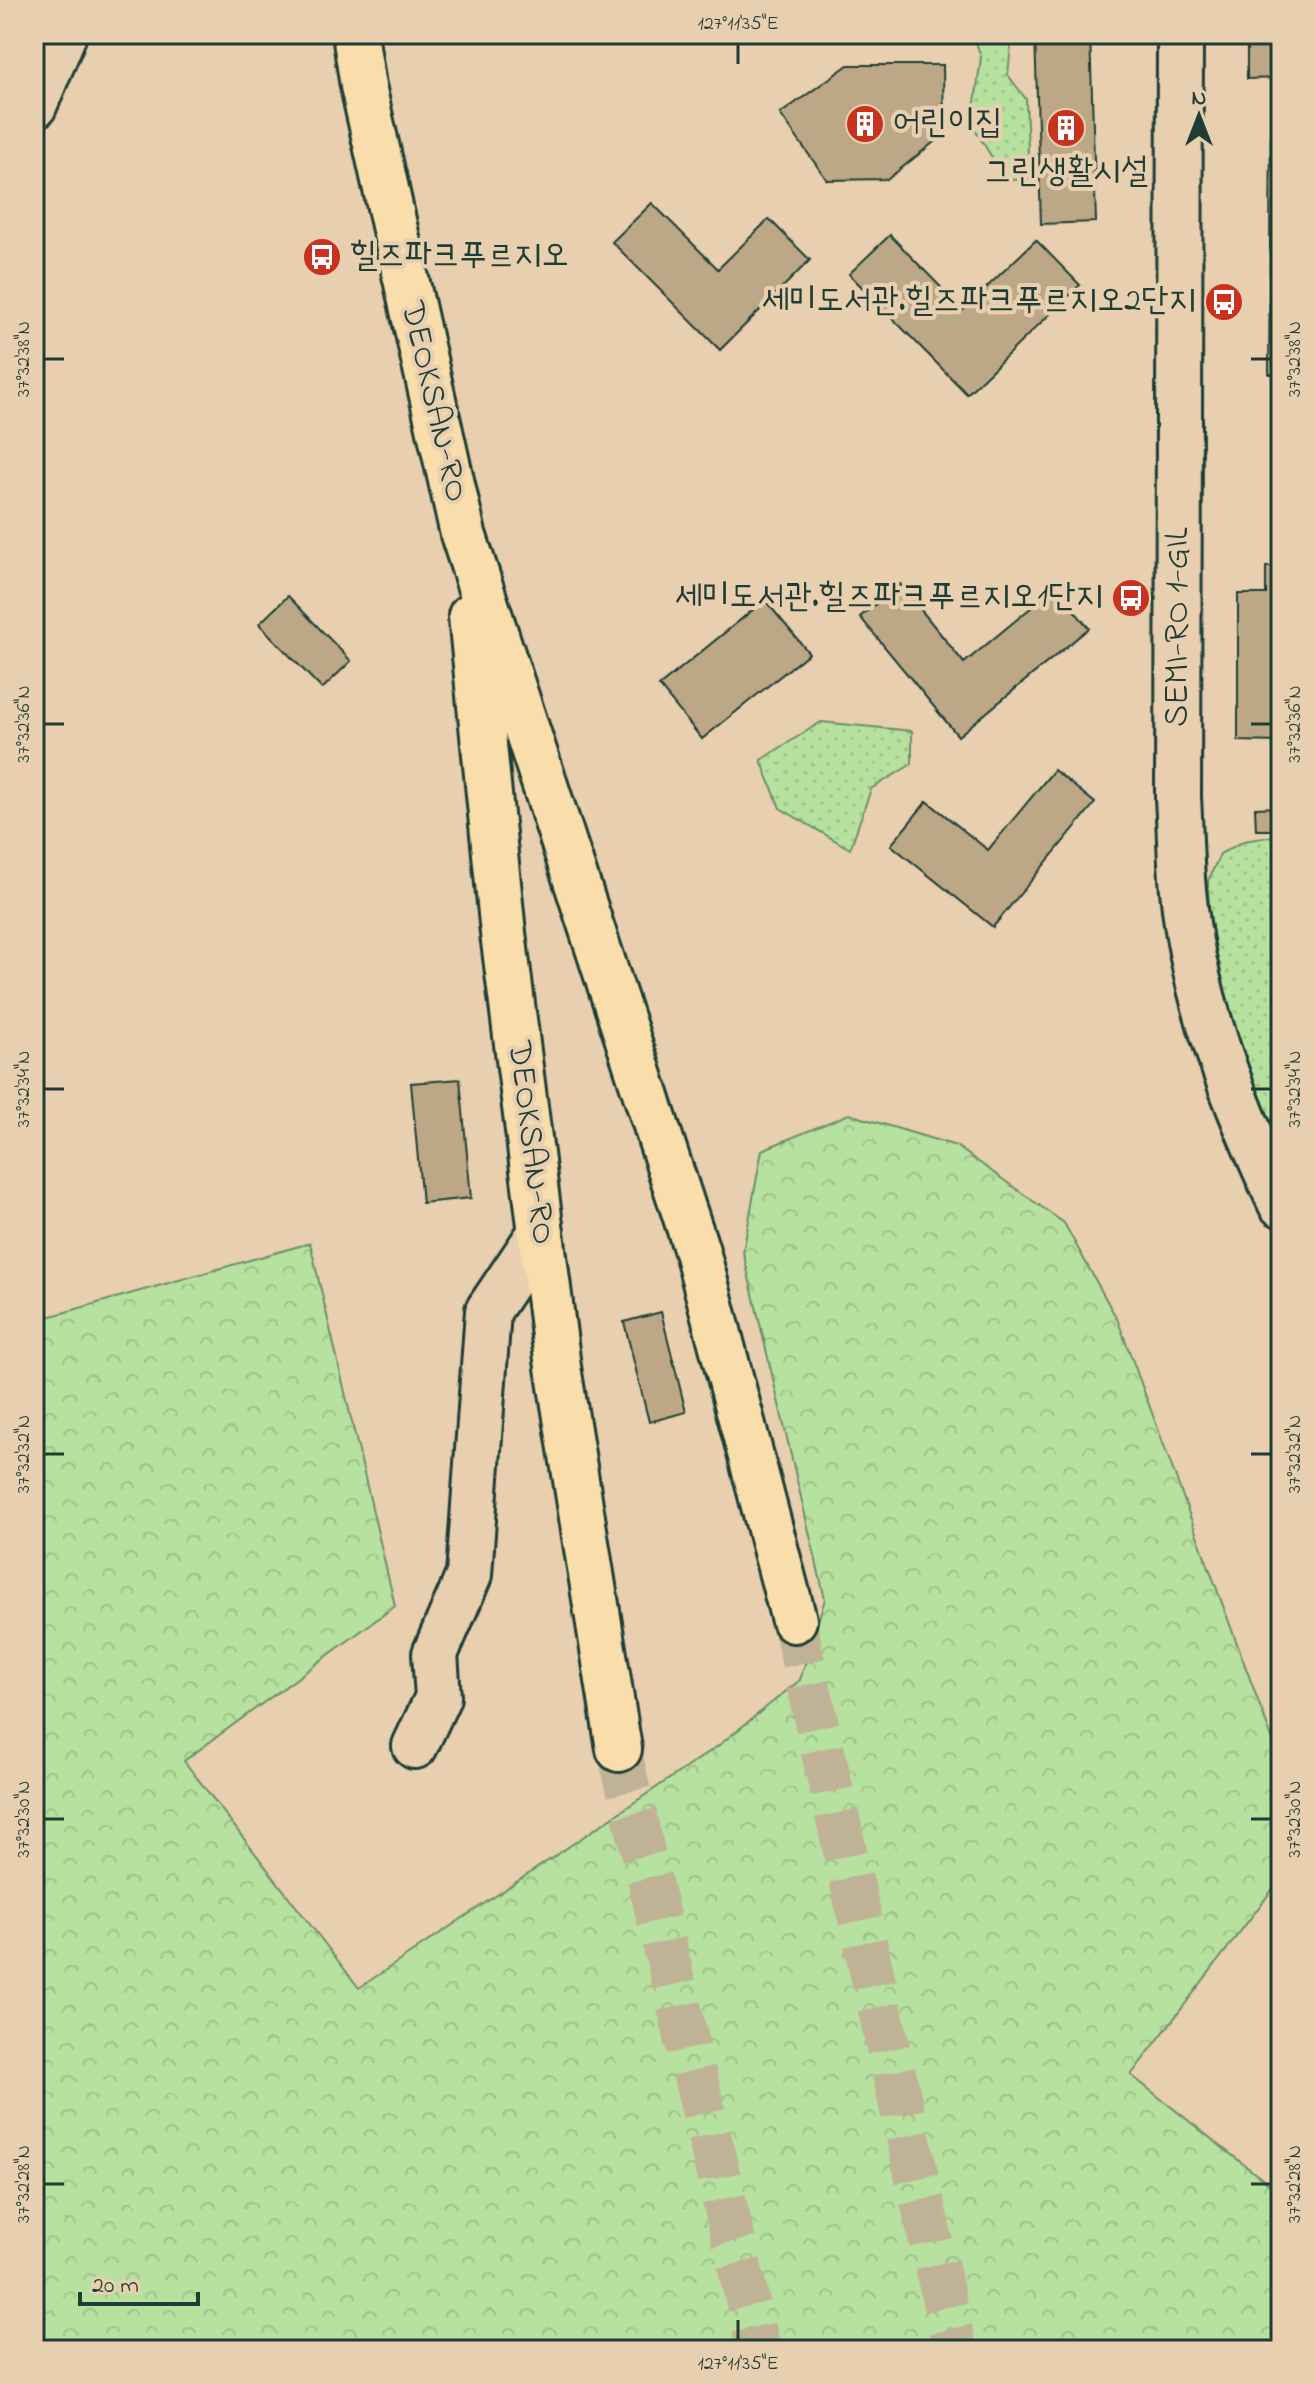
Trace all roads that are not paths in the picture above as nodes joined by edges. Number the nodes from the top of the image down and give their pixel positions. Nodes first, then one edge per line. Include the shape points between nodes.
1 (64, 34) edge
2 (355, 34) edge
3 (1180, 34) edge
4 (34, 106) edge
5 (463, 534) junction
6 (1281, 1204) edge
7 (541, 1232) junction
8 (794, 1620) tunnel mouth
9 (415, 1746) dead end
10 (619, 1749) tunnel mouth

1 - 4 street
2 - 5 main road, DEOKSAN-RO
3 - 6 street, SEMI-RO 1-GIL via 1178,798 1183,891 1197,973 1221,1063
5 - 7 main road, DEOKSAN-RO via 503,933
5 - 8 main road, DEOKSAN-RO via 697,1251
7 - 9 street via 488,1311 469,1575 435,1654 438,1697
7 - 10 main road, DEOKSAN-RO

